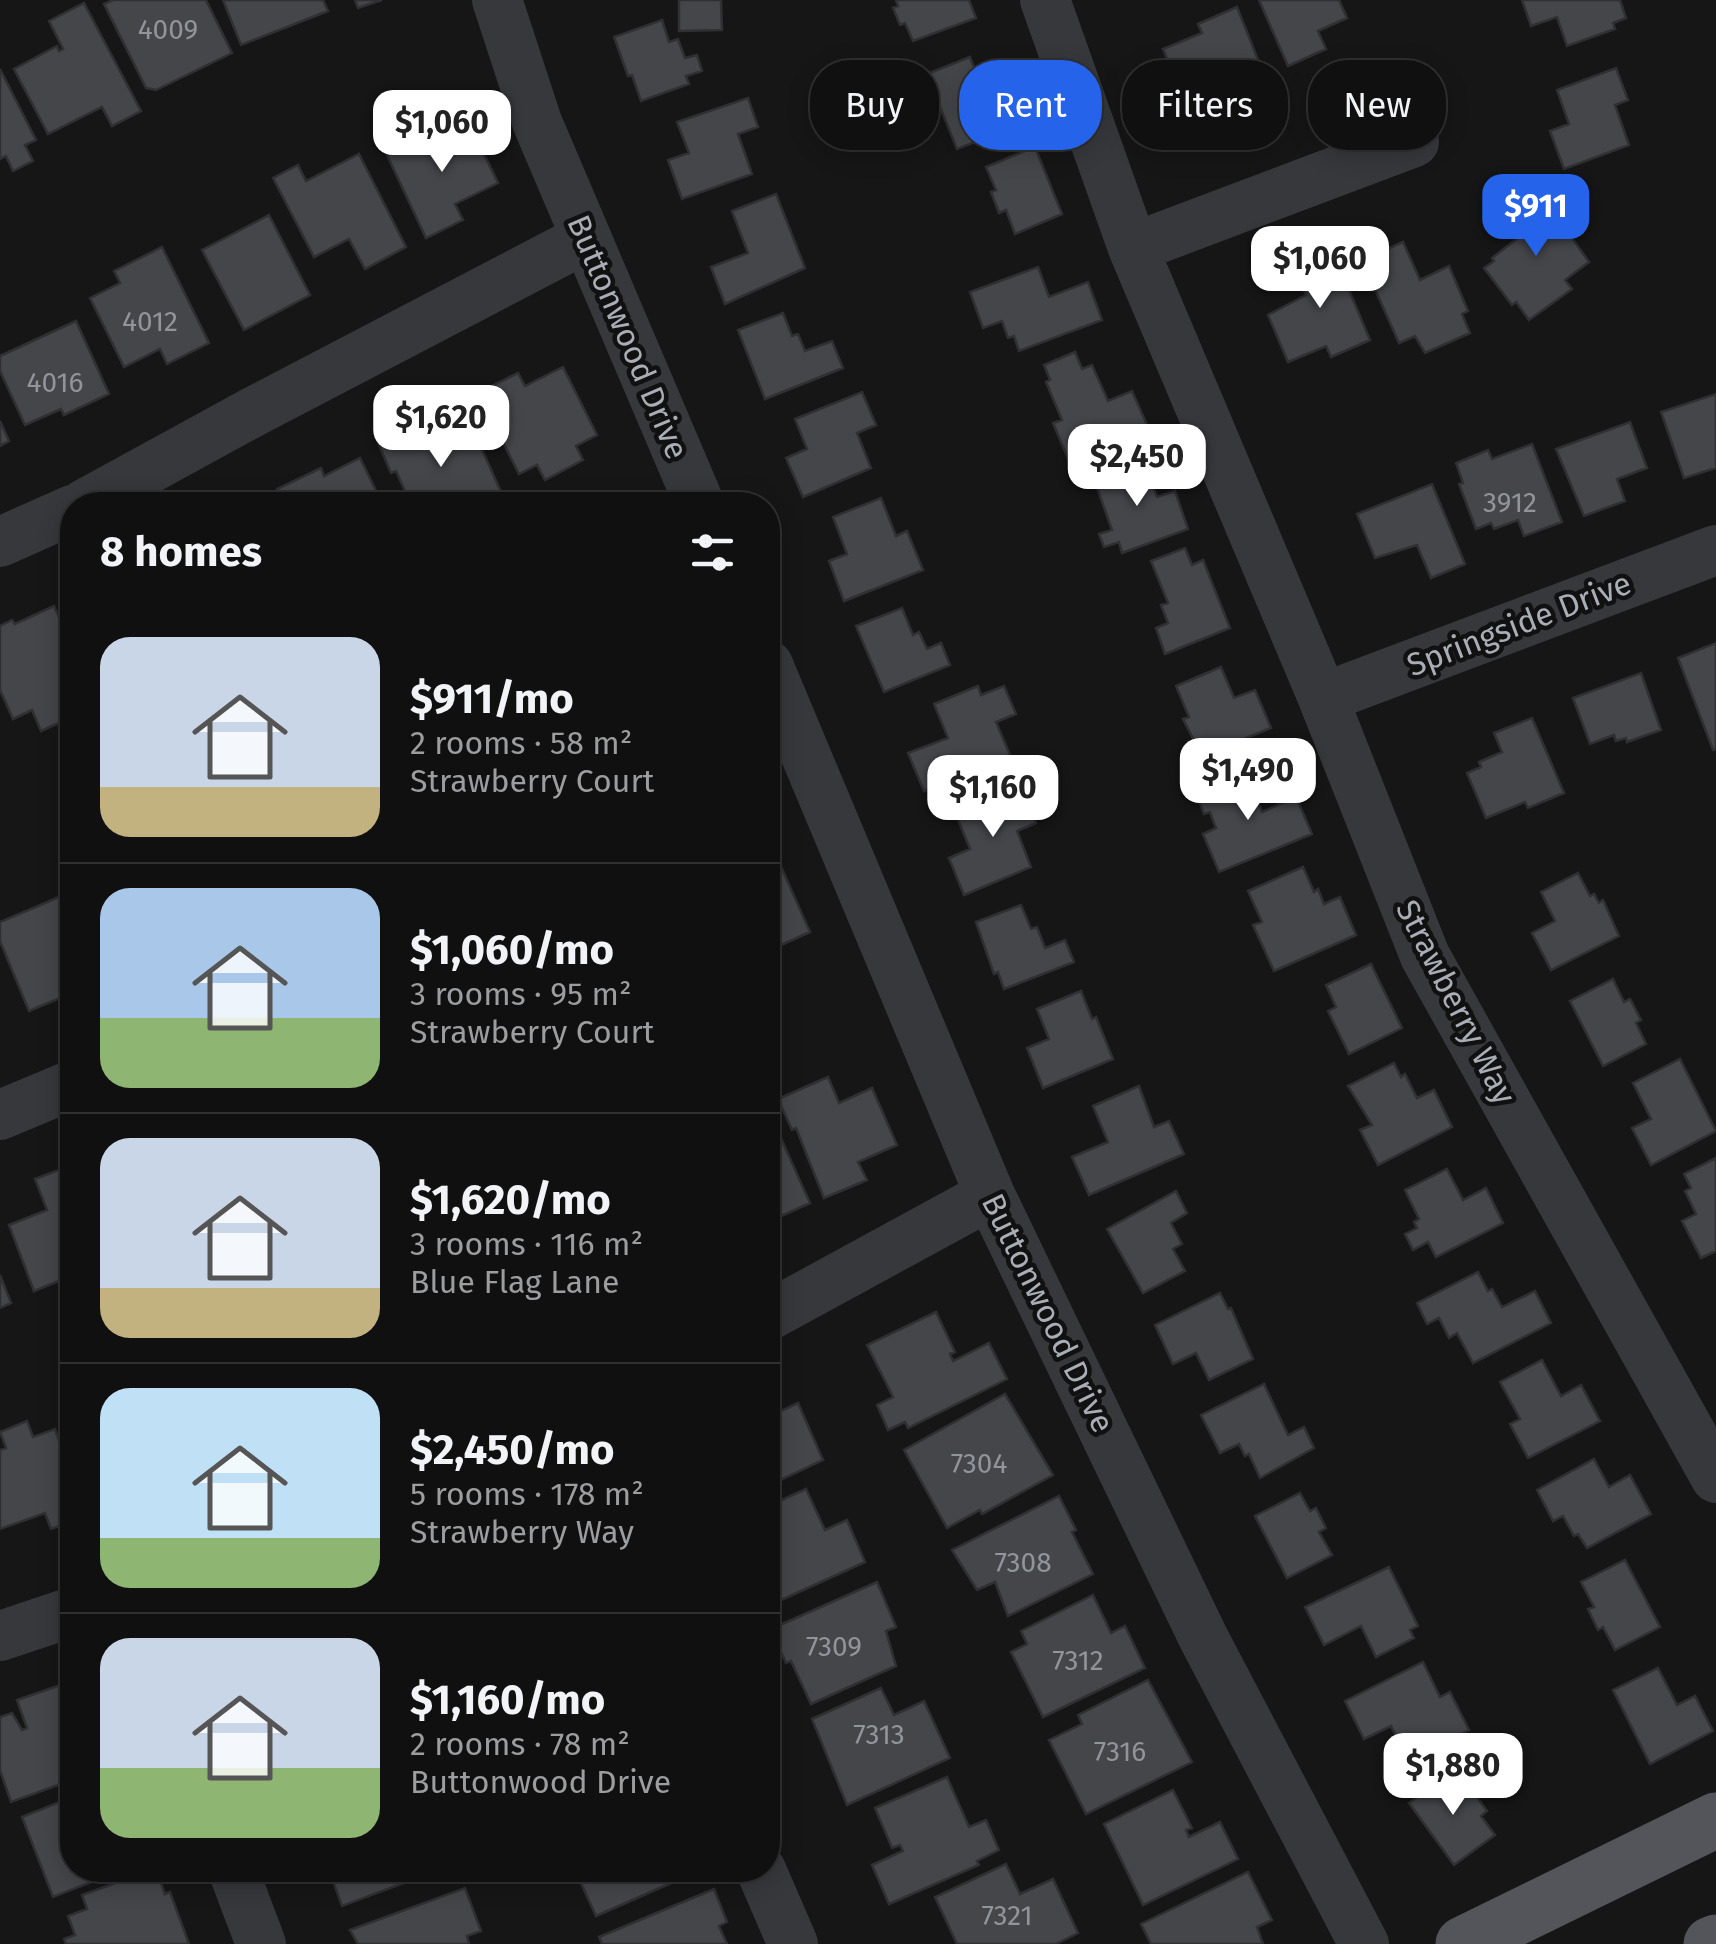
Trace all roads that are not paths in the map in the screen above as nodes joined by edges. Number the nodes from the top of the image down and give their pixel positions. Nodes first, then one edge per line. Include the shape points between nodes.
1 (497, 0) edge
2 (1045, 0) edge
3 (1393, 150) edge
4 (586, 238) junction
5 (1132, 248) junction
6 (112, 492) edge
7 (694, 492) edge
8 (60, 515) edge
9 (0, 542) edge
10 (1716, 550) edge
11 (1323, 698) junction
12 (780, 727) edge
13 (785, 753) edge
14 (60, 1090) edge
15 (0, 1116) edge
16 (990, 1195) junction
17 (780, 1309) edge
18 (1716, 1478) edge
19 (60, 1616) edge
20 (0, 1636) edge
21 (1716, 1820) edge
22 (238, 1882) edge
23 (766, 1882) edge
24 (260, 1944) edge
25 (793, 1944) edge
26 (1364, 1944) edge
27 (1463, 1944) edge

1 - 4 street, Buttonwood Drive via 537,122
2 - 5 street, Strawberry Way
3 - 5 street
4 - 6 street
4 - 7 street, Buttonwood Drive
5 - 11 street, Strawberry Way
8 - 9 street
10 - 11 street, Springside Drive
11 - 18 street, Strawberry Way via 1425,956
12 - 13 street, Buttonwood Drive
13 - 16 street, Buttonwood Drive
14 - 15 street
16 - 17 street
16 - 26 street, Buttonwood Drive via 1203,1637
19 - 20 street
21 - 27 main road
22 - 24 street
23 - 25 street

